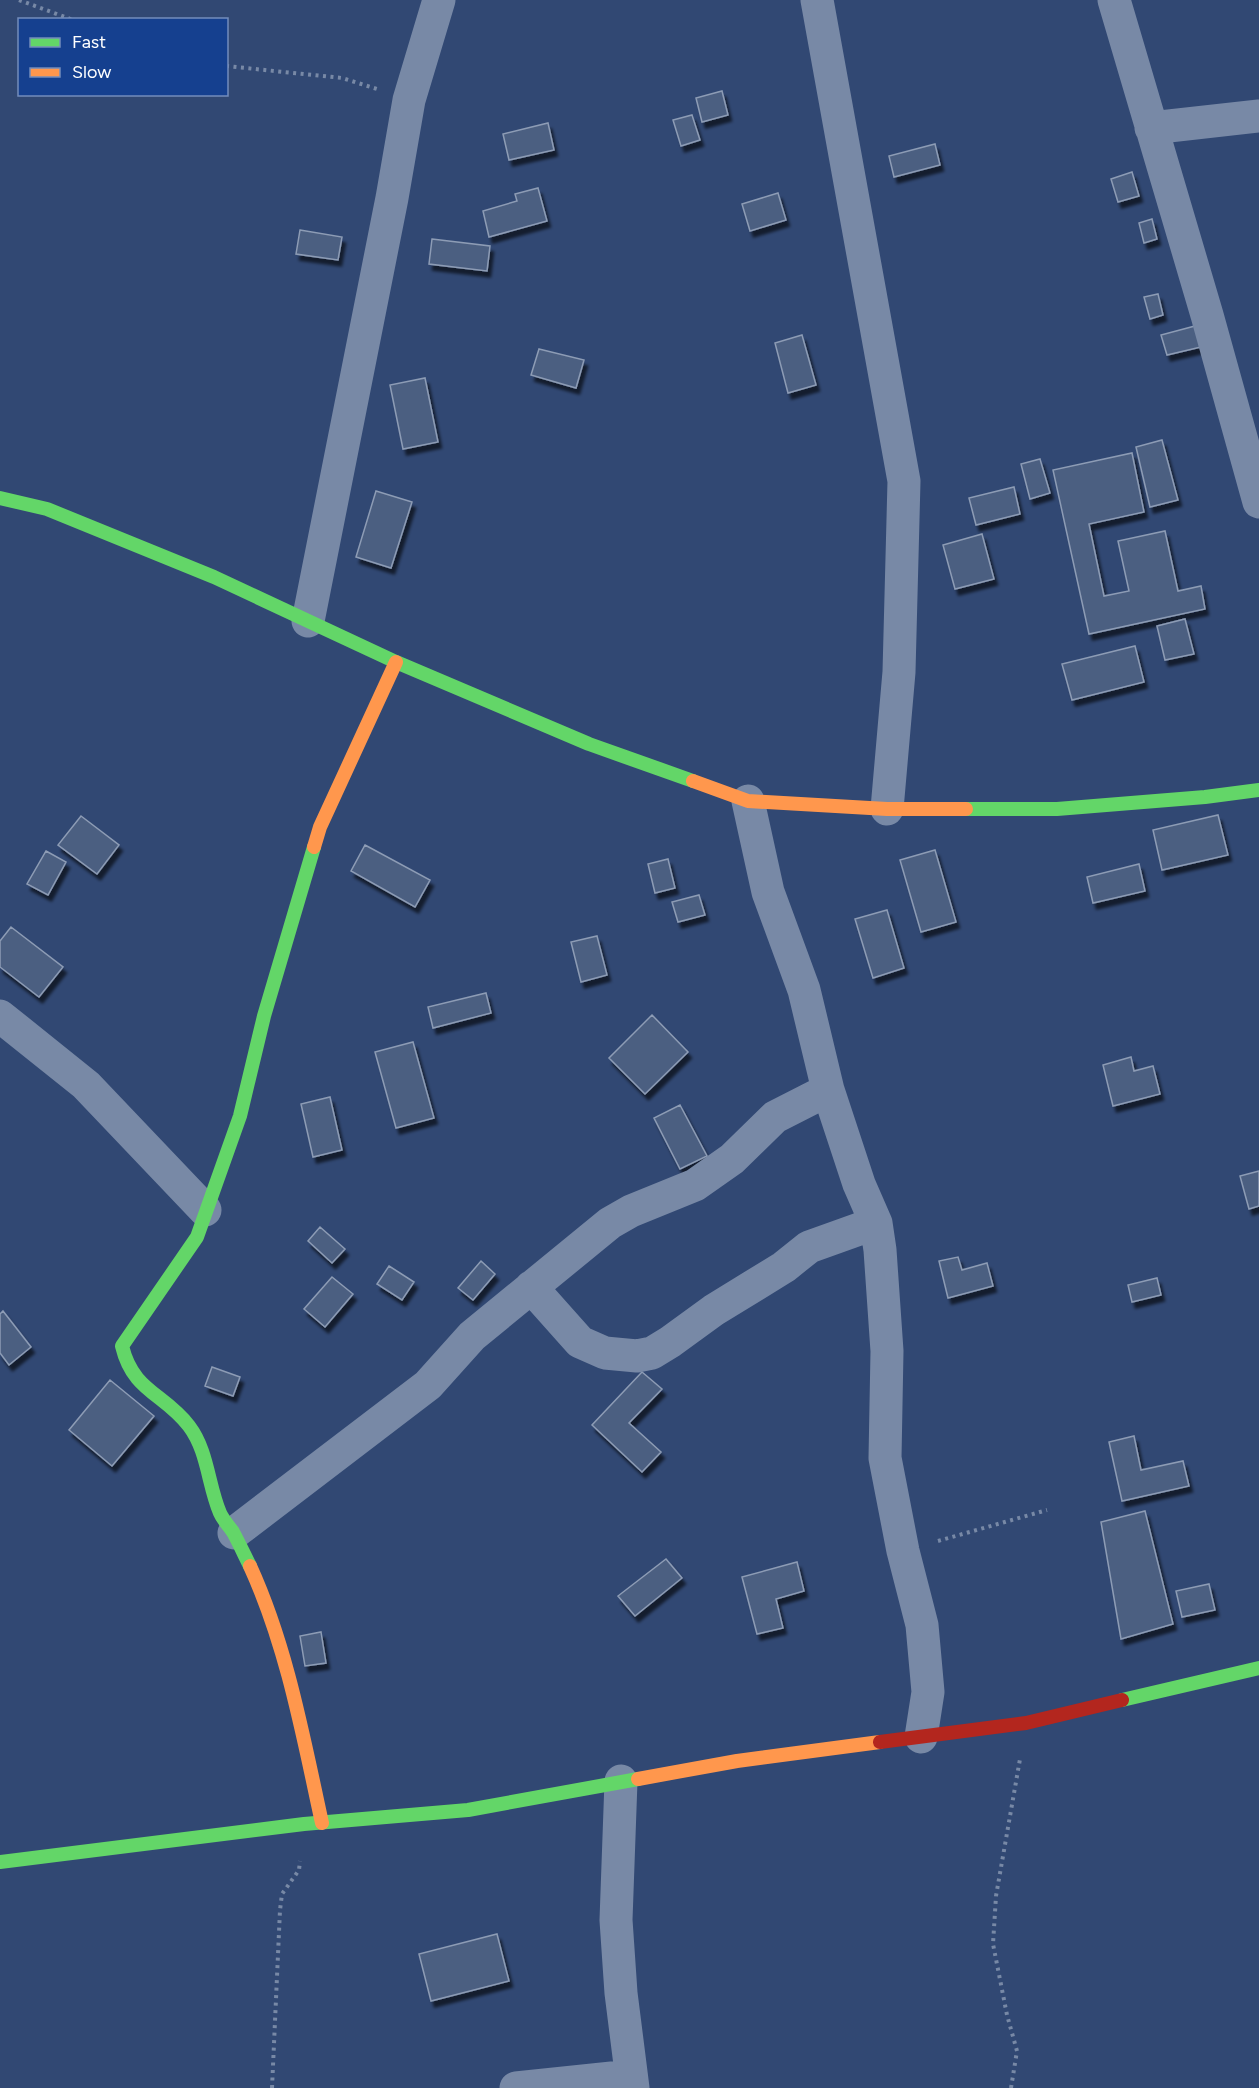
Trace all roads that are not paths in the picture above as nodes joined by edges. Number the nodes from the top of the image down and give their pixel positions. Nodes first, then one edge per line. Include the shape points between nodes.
1 (439, 0) edge
2 (817, 0) edge
3 (1114, 0) edge
4 (1259, 116) edge
5 (1151, 128) junction
6 (0, 498) edge
7 (1259, 502) edge
8 (308, 621) junction
9 (396, 662) junction
10 (1259, 789) edge
11 (748, 801) junction
12 (886, 810) junction
13 (0, 1016) edge
14 (828, 1090) junction
15 (205, 1210) junction
16 (876, 1223) junction
17 (531, 1287) junction
18 (234, 1533) junction
19 (1259, 1668) edge
20 (921, 1737) junction
21 (621, 1781) junction
22 (322, 1823) junction
23 (0, 1862) edge
24 (632, 2082) edge
25 (516, 2088) edge

1 - 8 street via 409,100
2 - 12 street via 904,481 899,672
3 - 5 street
4 - 5 street
5 - 7 street
6 - 8 street via 57,513 214,577
8 - 9 street
9 - 11 street via 589,744
9 - 15 street via 320,827 264,1016 240,1116
10 - 12 street via 1057,809
11 - 12 street
11 - 14 street via 768,892 804,990
13 - 15 street via 86,1085
14 - 16 street
14 - 17 street via 775,1117 732,1159 695,1185 610,1223
15 - 18 street via 197,1237 122,1346 135,1379 186,1422 197,1438 221,1516
16 - 17 street via 809,1247 670,1342 652,1353 637,1356 605,1353 580,1342
16 - 20 street via 887,1351 885,1458 922,1625 928,1692
17 - 18 street via 472,1336 429,1385
18 - 22 street via 267,1607 287,1667
19 - 20 street via 1026,1723
20 - 21 street
21 - 22 street via 468,1810
21 - 24 street via 616,1920
22 - 23 street
24 - 25 street

